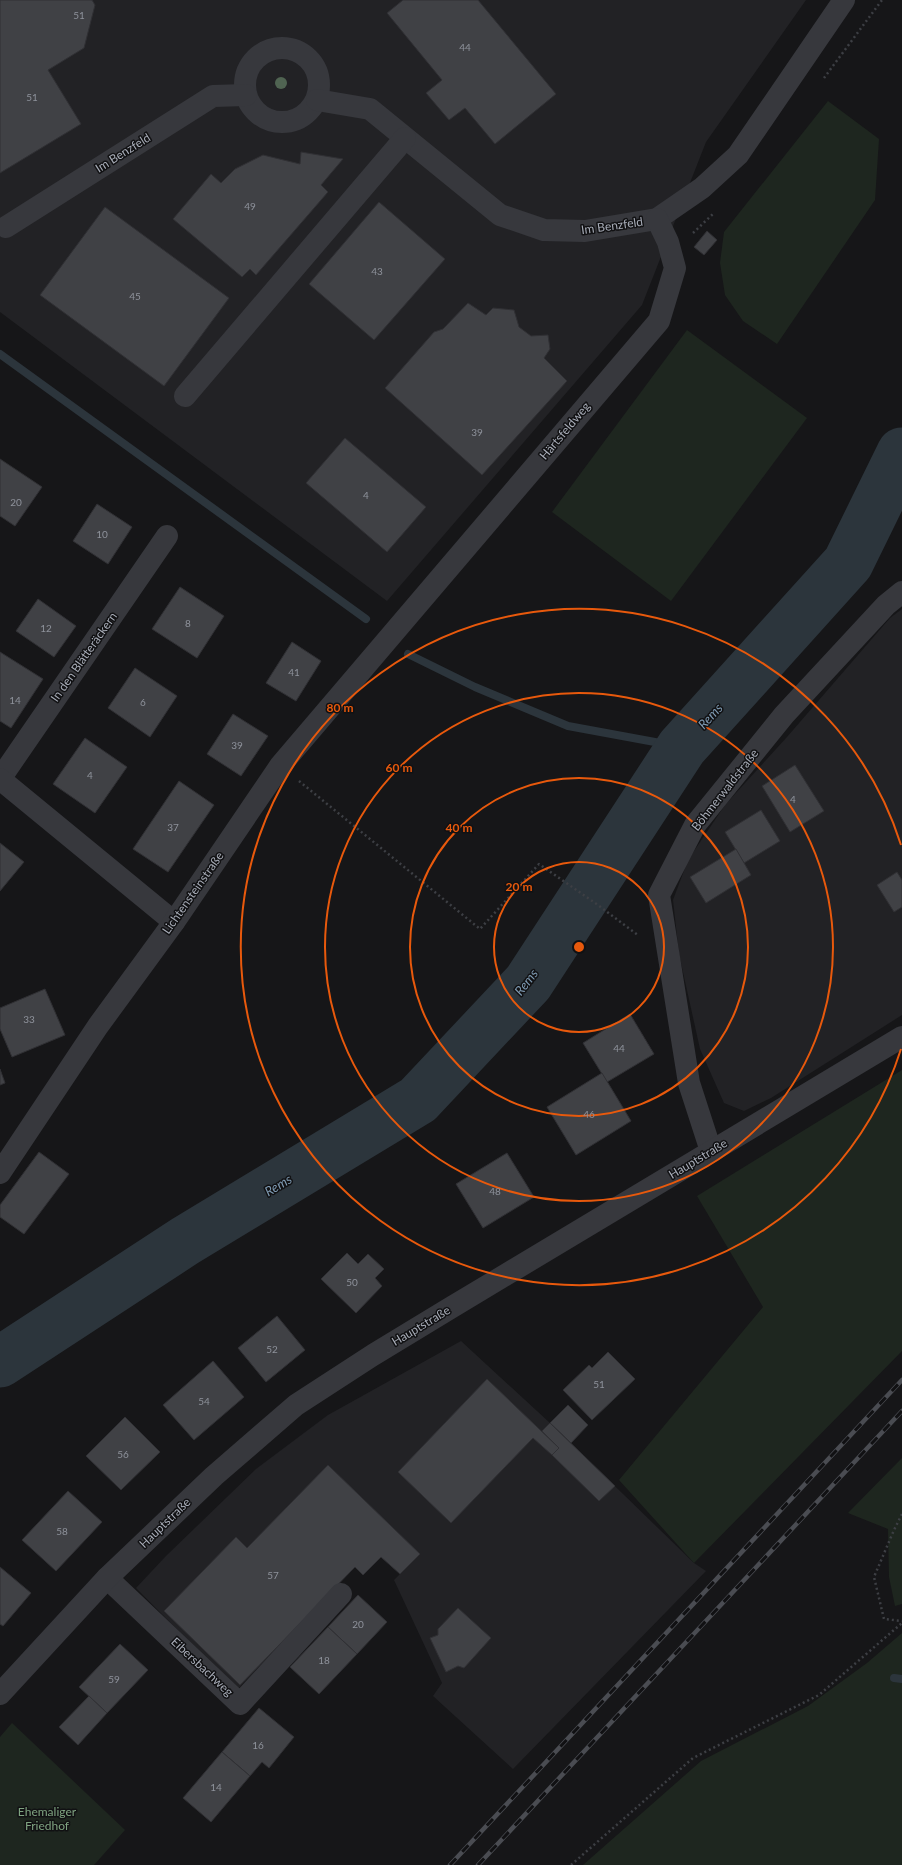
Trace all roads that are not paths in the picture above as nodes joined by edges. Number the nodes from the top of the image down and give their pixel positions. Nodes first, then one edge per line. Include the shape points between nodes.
1 (844, 0) edge
2 (246, 95) junction
3 (317, 100) junction
4 (405, 138) junction
5 (657, 219) junction
6 (6, 227) dead end
7 (185, 396) dead end
8 (168, 536) dead end
9 (902, 592) edge
10 (400, 623) joint
11 (0, 779) edge
12 (174, 922) junction
13 (902, 1037) edge
14 (711, 1151) junction
15 (0, 1173) edge
16 (107, 1578) junction
17 (341, 1594) dead end
18 (0, 1694) edge

1 - 5 street, Im Benzfeld via 738,154 702,188
2 - 3 street via 255,111 270,120 287,122 304,116
2 - 3 street via 246,77 254,60 269,50 287,48 304,54 316,67 320,85
2 - 6 street, Im Benzfeld via 214,96
3 - 4 street, Im Benzfeld via 370,109
4 - 5 street, Im Benzfeld via 500,215 544,230 585,231
4 - 7 street
5 - 10 street, Härtsfeldweg via 676,268 659,321
8 - 11 street, In den Blätteräckern
9 - 14 street, Böhmerwaldstraße via 886,605 784,715 695,825 659,895 689,1083
10 - 12 street, Lichtensteinstraße via 280,766
11 - 12 street, In den Blätteräckern
12 - 15 street, Lichtensteinstraße via 98,1026
13 - 14 street, Hauptstraße
14 - 16 street, Hauptstraße via 386,1347 296,1405 214,1476
16 - 17 street, Eibersbachweg via 240,1704
16 - 18 street, Hauptstraße

